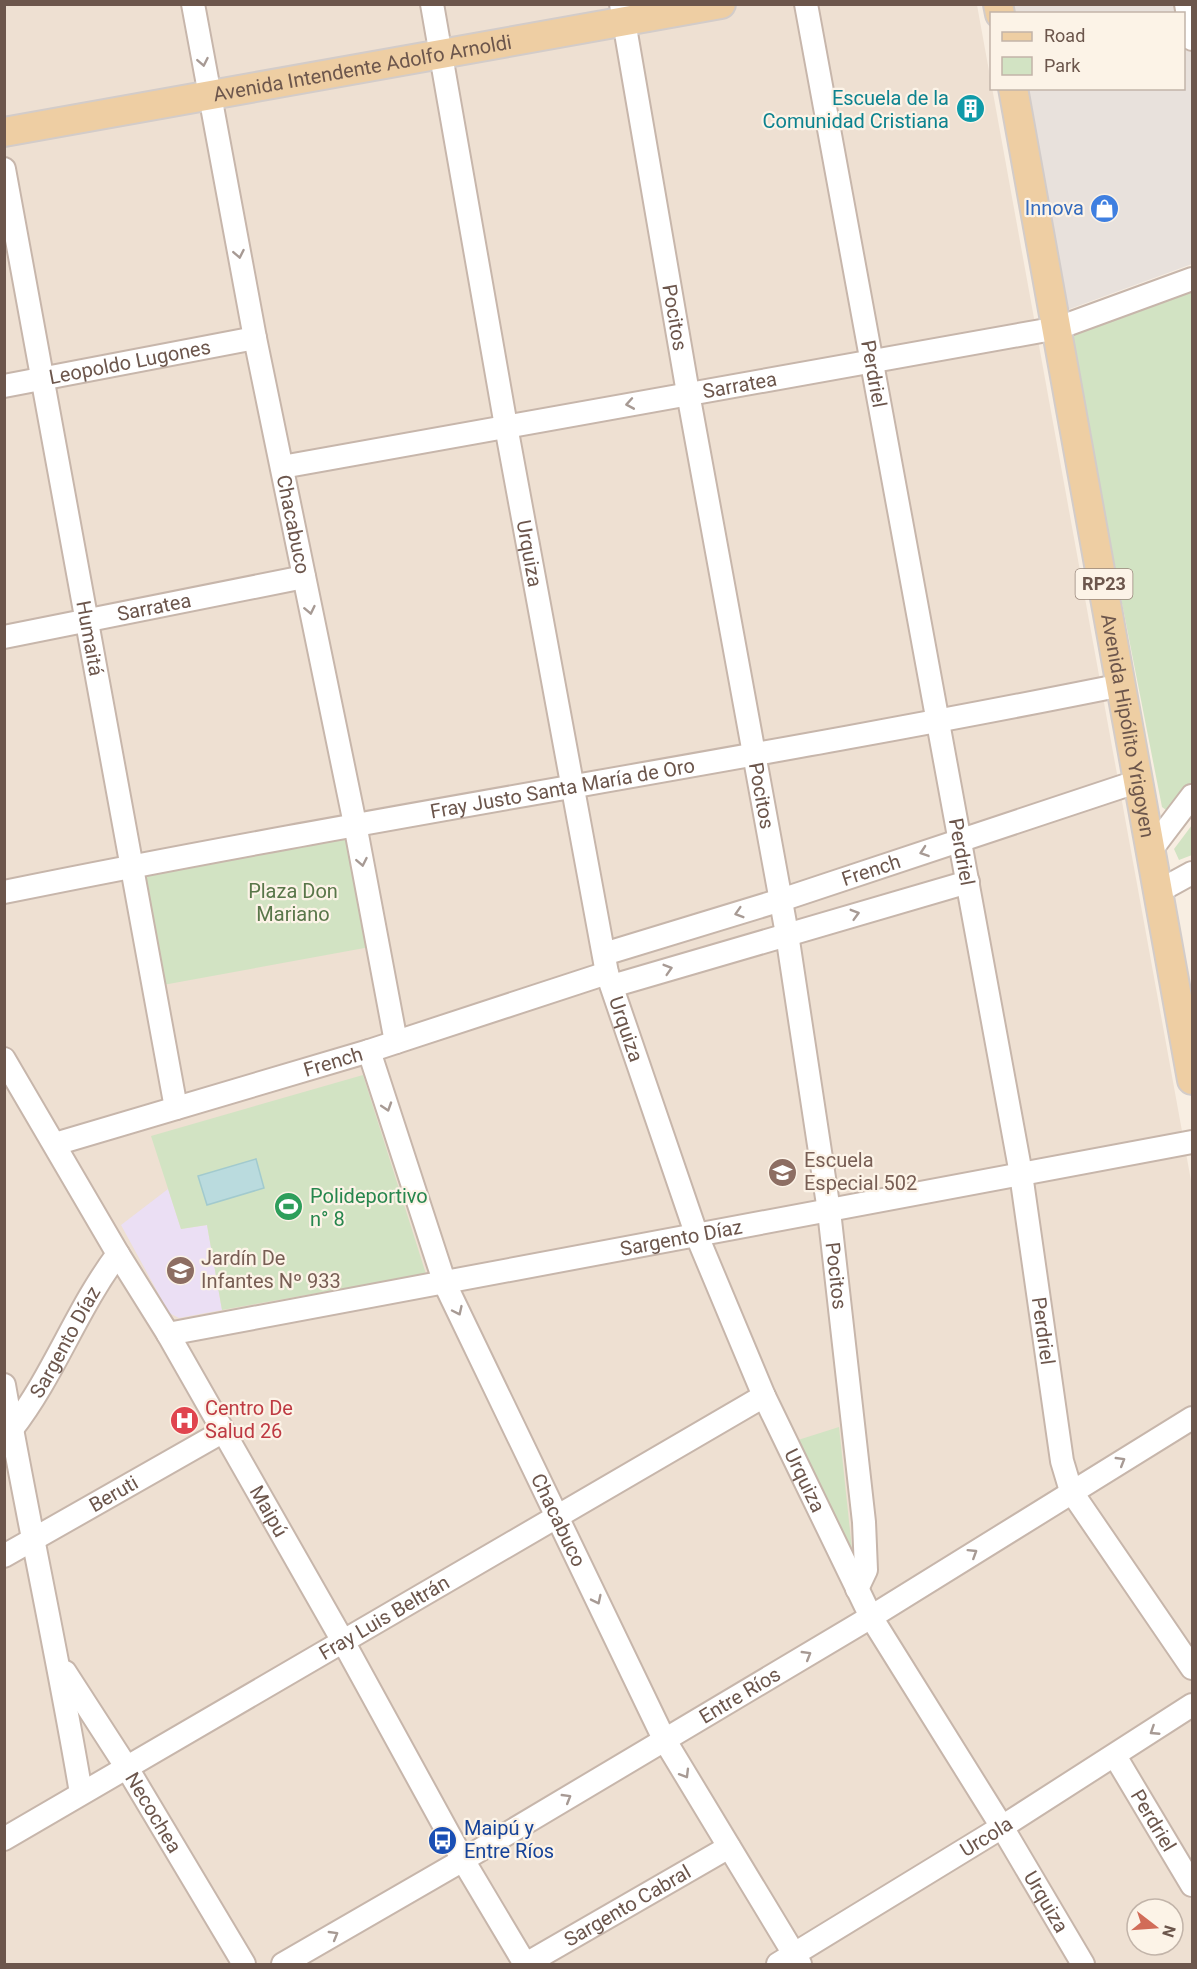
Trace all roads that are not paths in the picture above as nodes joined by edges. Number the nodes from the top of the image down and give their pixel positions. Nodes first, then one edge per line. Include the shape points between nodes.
1 (193, 4) edge
2 (432, 4) edge
3 (721, 4) edge
4 (806, 4) edge
5 (1186, 4) edge
6 (623, 13) edge
7 (1192, 39) edge
8 (441, 54) junction
9 (1013, 90) edge
10 (210, 97) junction
11 (4, 132) edge
12 (4, 169) edge
13 (1192, 279) edge
14 (1058, 328) junction
15 (255, 338) junction
16 (871, 361) junction
17 (42, 379) junction
18 (4, 386) edge
19 (688, 393) junction
20 (506, 426) junction
21 (282, 466) junction
22 (304, 578) junction
23 (86, 620) junction
24 (4, 637) edge
25 (1122, 685) junction
26 (939, 722) junction
27 (753, 752) junction
28 (572, 786) junction
29 (1140, 789) junction
30 (1192, 796) edge
31 (355, 824) junction
32 (962, 847) junction
33 (1151, 850) junction
34 (132, 866) junction
35 (1192, 873) edge
36 (968, 882) junction
37 (1159, 891) junction
38 (4, 892) edge
39 (781, 900) junction
40 (787, 934) junction
41 (608, 971) junction
42 (396, 1042) junction
43 (369, 1051) junction
44 (4, 1059) edge
45 (1192, 1080) edge
46 (176, 1108) junction
47 (1192, 1142) edge
48 (55, 1144) junction
49 (1021, 1174) junction
50 (829, 1211) junction
51 (696, 1236) junction
52 (118, 1254) junction
53 (445, 1284) junction
54 (168, 1334) junction
55 (4, 1385) edge
56 (764, 1396) junction
57 (1192, 1418) edge
58 (12, 1429) junction
59 (222, 1432) junction
60 (1071, 1491) junction
61 (556, 1517) junction
62 (33, 1540) junction
63 (4, 1556) edge
64 (857, 1589) junction
65 (871, 1617) junction
66 (344, 1643) junction
67 (59, 1663) junction
68 (1192, 1668) edge
69 (1192, 1706) edge
70 (664, 1739) junction
71 (1114, 1756) junction
72 (127, 1768) junction
73 (81, 1793) junction
74 (1002, 1827) junction
75 (4, 1839) edge
76 (729, 1847) junction
77 (463, 1860) junction
78 (1192, 1885) edge
79 (791, 1961) edge
80 (244, 1965) edge
81 (283, 1965) edge
82 (526, 1965) edge
83 (1083, 1965) edge

1 -> 10 street, Chacabuco
2 - 8 street, Urquiza
3 - 6 main road, Avenida Intendente Adolfo Arnoldi
4 - 16 street, Perdriel
5 - 7 street
6 - 8 main road, Avenida Intendente Adolfo Arnoldi
6 - 19 street, Pocitos
8 - 10 main road, Avenida Intendente Adolfo Arnoldi
8 - 20 street, Urquiza
9 - 14 main road, Avenida Hipólito Yrigoyen / RP23
10 - 11 main road, Avenida Intendente Adolfo Arnoldi
10 -> 15 street, Chacabuco
12 - 17 street, Humaitá
13 - 14 street, Sarratea
14 - 16 street, Sarratea
14 - 25 main road, Avenida Hipólito Yrigoyen / RP23
15 - 17 street, Leopoldo Lugones
15 - 21 street, Chacabuco
16 - 19 street, Sarratea
16 - 26 street, Perdriel
17 - 18 street, Leopoldo Lugones
17 - 23 street, Humaitá
19 -> 20 street, Sarratea
19 - 27 street, Pocitos
20 - 21 street, Sarratea
20 - 28 street, Urquiza
21 - 22 street, Chacabuco
22 - 23 street, Sarratea
22 -> 31 street, Chacabuco
23 - 24 street, Sarratea
23 - 34 street, Humaitá
25 - 26 street, Fray Justo Santa María de Oro
25 - 29 main road, Avenida Hipólito Yrigoyen / RP23
26 - 27 street, Fray Justo Santa María de Oro
26 - 32 street, Perdriel
27 - 28 street, Fray Justo Santa María de Oro
27 - 39 street, Pocitos
28 - 31 street, Fray Justo Santa María de Oro
28 - 41 street, Urquiza
29 - 32 street, French
29 - 33 main road, Avenida Hipólito Yrigoyen / RP23
30 - 33 street
31 - 34 street, Fray Justo Santa María de Oro
31 -> 42 street, Chacabuco
32 - 36 street, Perdriel
32 -> 39 street, French
33 - 37 main road, Avenida Hipólito Yrigoyen / RP23
34 - 38 street, Fray Justo Santa María de Oro
34 - 46 street, Humaitá
35 - 37 street
40 -> 36 street, French
36 - 49 street, Perdriel
37 - 45 main road, Avenida Hipólito Yrigoyen / RP23
39 - 40 street, Pocitos
39 -> 41 street, French
41 -> 40 street, French
40 - 50 street, Pocitos
41 - 42 street, French
41 - 51 street, Urquiza
42 - 43 street, French
43 - 46 street, French
43 -> 53 street, Chacabuco
44 - 48 street, Maipú
46 - 48 street, French
47 - 49 street, Sargento Díaz
48 - 52 street, Maipú
49 - 50 street, Sargento Díaz
49 - 60 street, Perdriel via 1062,1461
50 - 51 street, Sargento Díaz
50 - 64 street, Pocitos via 864,1522 866,1570
51 - 53 street, Sargento Díaz
51 - 56 street, Urquiza
52 - 54 street, Maipú
52 - 58 street, Sargento Díaz via 101,1276 33,1402
53 - 54 street, Sargento Díaz
53 -> 61 street, Chacabuco
54 - 59 street, Maipú
55 - 58 street, Necochea
56 - 61 street, Fray Luis Beltrán
56 - 64 street, Urquiza
60 -> 57 street, Entre Ríos
58 - 62 street, Necochea
59 - 62 street, Beruti
59 - 66 street, Maipú
65 -> 60 street, Entre Ríos
60 - 68 street, Perdriel
61 - 66 street, Fray Luis Beltrán
61 -> 70 street, Chacabuco
62 - 63 street, Beruti
62 - 67 street, Necochea
64 - 65 street, Urquiza
70 -> 65 street, Entre Ríos
65 - 74 street, Urquiza
66 - 72 street, Fray Luis Beltrán
66 - 77 street, Maipú
67 - 72 street, Necochea
67 - 73 street, Necochea
69 -> 71 street, Urcola
70 -> 76 street, Chacabuco
77 -> 70 street, Entre Ríos
71 - 74 street, Urcola
71 - 78 street, Perdriel
72 - 73 street, Fray Luis Beltrán
72 - 80 street, Necochea
73 - 75 street, Fray Luis Beltrán
74 - 79 street, Urcola
74 - 83 street, Urquiza
76 - 79 street, Chacabuco
76 - 82 street, Sargento Cabral
81 -> 77 street, Entre Ríos
77 - 82 street, Maipú

